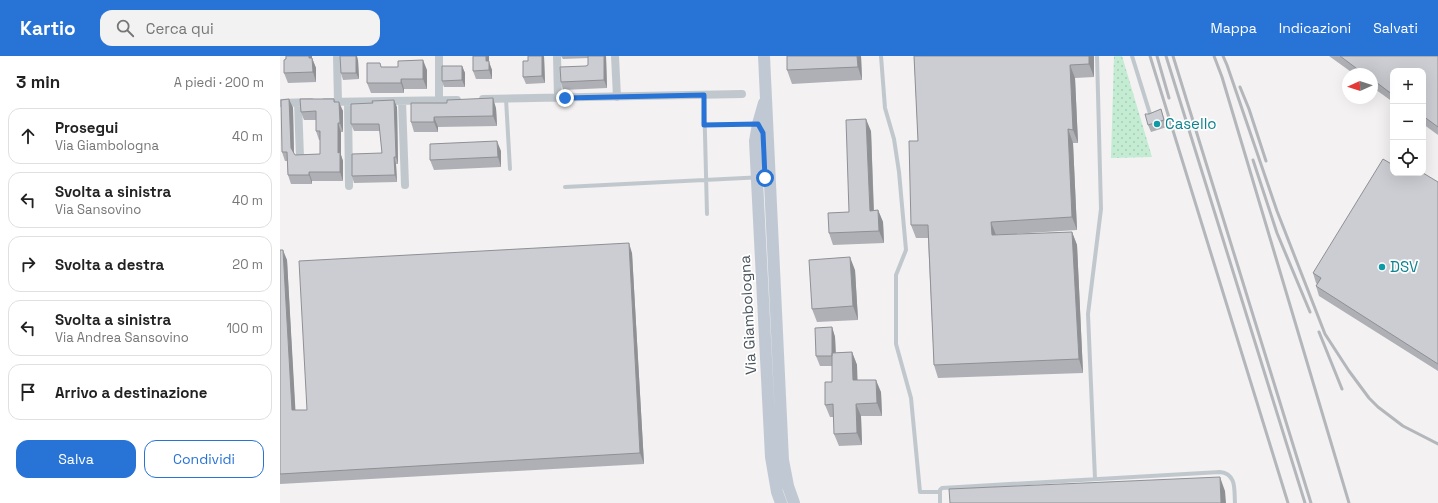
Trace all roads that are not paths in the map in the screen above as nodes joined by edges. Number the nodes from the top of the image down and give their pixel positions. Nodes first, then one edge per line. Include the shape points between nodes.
1 (337, 56) edge
2 (439, 56) edge
3 (556, 56) edge
4 (615, 56) edge
5 (764, 56) edge
6 (881, 56) edge
7 (1097, 56) edge
8 (1132, 56) edge
9 (742, 94) dead end
10 (704, 95) junction
11 (617, 96) junction
12 (767, 96) junction
13 (558, 98) junction
14 (476, 99) edge
15 (506, 99) junction
16 (440, 100) junction
17 (462, 100) edge
18 (402, 101) junction
19 (338, 102) junction
20 (348, 102) junction
21 (280, 103) edge
22 (298, 103) junction
23 (1151, 117) edge
24 (758, 124) junction
25 (704, 125) junction
26 (300, 157) edge
27 (510, 168) dead end
28 (761, 178) junction
29 (706, 180) junction
30 (405, 185) dead end
31 (350, 186) dead end
32 (565, 186) dead end
33 (707, 214) dead end
34 (778, 353) junction
35 (1095, 479) junction
36 (940, 492) junction
37 (781, 503) edge
38 (794, 503) edge
39 (940, 503) edge
40 (1235, 503) edge

1 - 19 street
2 - 16 street
3 - 13 street
4 - 11 street
5 - 12 street, Via Giambologna
6 - 36 lane via 885,108 894,139 899,172 906,250 896,275 896,344 911,398 920,492
7 - 35 lane via 1101,209 1088,314
8 - 23 lane
9 - 10 street
10 - 11 street
10 - 25 lane
11 - 13 street
12 - 24 street, Via Giambologna
12 - 34 street, Via Giambologna
13 - 15 street
14 - 15 street
15 - 27 lane
16 - 17 street
16 - 18 street
18 - 20 street
18 - 30 street
19 - 20 street
19 - 22 street
20 - 31 street
21 - 22 street
22 - 26 street
24 - 25 lane
24 - 28 street, Via Giambologna via 755,140
25 - 29 lane
28 - 29 lane
28 - 34 street, Via Giambologna via 772,328
28 - 37 street, Via Giambologna via 772,458
29 - 32 lane
29 - 33 lane
34 - 38 street, Via Giambologna via 783,460
35 - 36 lane via 940,488
35 - 40 lane via 1226,473 1234,484
36 - 39 lane

